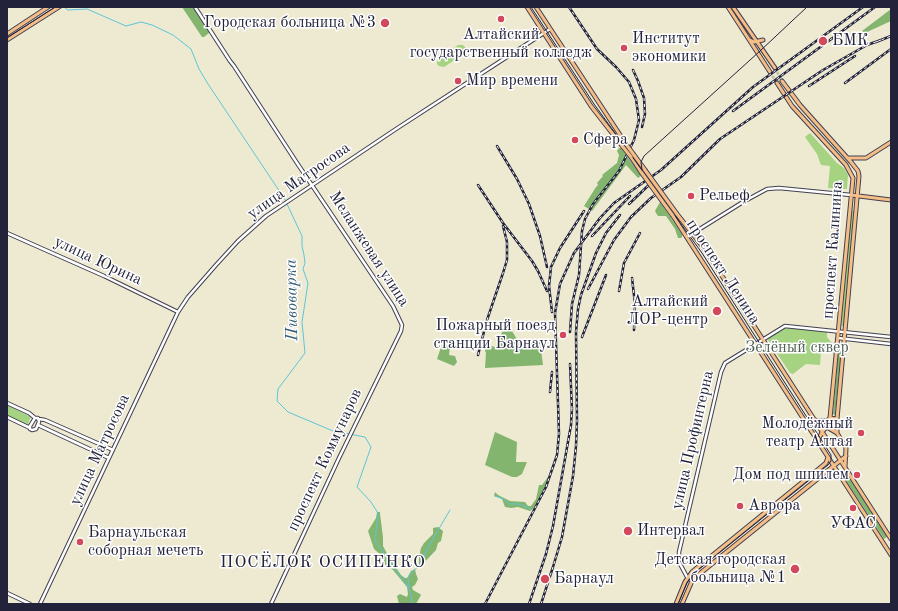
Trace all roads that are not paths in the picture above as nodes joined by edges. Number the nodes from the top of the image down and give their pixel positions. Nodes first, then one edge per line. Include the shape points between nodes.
1 (48, 7) edge
2 (195, 7) edge
3 (527, 7) edge
4 (536, 7) edge
5 (728, 7) edge
6 (733, 7) edge
7 (58, 8) edge
8 (550, 29) junction
9 (544, 33) junction
10 (7, 34) edge
11 (7, 40) edge
12 (750, 40) junction
13 (763, 40) dead end
14 (758, 42) junction
15 (775, 68) tunnel mouth
16 (770, 72) tunnel mouth
17 (782, 81) tunnel mouth
18 (777, 84) tunnel mouth
19 (589, 88) junction
20 (582, 92) junction
21 (891, 142) edge
22 (625, 146) junction
23 (847, 157) junction
24 (866, 158) junction
25 (842, 160) junction
26 (851, 162) junction
27 (846, 164) junction
28 (643, 171) junction
29 (312, 185) junction
30 (851, 195) junction
31 (858, 196) junction
32 (891, 200) edge
33 (7, 233) edge
34 (693, 233) junction
35 (687, 237) junction
36 (178, 312) junction
37 (402, 327) joint
38 (838, 331) junction
39 (845, 332) junction
40 (891, 337) edge
41 (838, 338) junction
42 (844, 339) junction
43 (763, 340) junction
44 (755, 344) junction
45 (891, 344) edge
46 (7, 403) edge
47 (7, 417) edge
48 (35, 418) junction
49 (830, 418) junction
50 (39, 419) junction
51 (837, 419) junction
52 (816, 421) junction
53 (38, 425) junction
54 (827, 426) junction
55 (30, 428) junction
56 (822, 432) junction
57 (837, 433) junction
58 (818, 441) junction
59 (113, 450) junction
60 (846, 456) junction
61 (109, 458) junction
62 (828, 458) junction
63 (840, 460) junction
64 (833, 465) junction
65 (846, 469) junction
66 (838, 473) junction
67 (891, 539) edge
68 (722, 547) junction
69 (726, 552) junction
70 (891, 555) edge
71 (687, 578) junction
72 (7, 593) edge
73 (30, 604) edge
74 (40, 604) edge
75 (271, 604) edge
76 (676, 604) edge
77 (682, 604) edge

1 - 10 main road
2 - 29 street, Меланжевая улица
3 - 9 main road, проспект Ленина
4 - 8 main road, проспект Ленина
5 - 12 main road
6 - 14 main road
7 - 11 main road
8 - 9 street, улица Матросова
8 - 19 main road, проспект Ленина
9 - 20 main road, проспект Ленина
9 - 29 street, улица Матросова
12 - 14 main road
12 - 16 main road
13 - 14 main road
14 - 15 main road
17 - 23 main road, проспект Калинина
18 - 25 main road, проспект Калинина via 792,106
19 - 20 main road
19 - 22 main road, проспект Ленина
20 - 22 main road, проспект Ленина via 600,118
21 - 24 main road
22 - 28 main road, проспект Ленина, bridge
22 - 28 main road, проспект Ленина, bridge via 634,155
23 - 24 main road
23 - 25 main road
23 - 26 main road, проспект Калинина
24 - 26 main road
25 - 27 main road, проспект Калинина
26 - 27 main road
26 - 31 main road, проспект Калинина via 858,171
27 - 30 main road, проспект Калинина via 853,178
28 - 34 main road, проспект Ленина, bridge
28 - 35 main road, проспект Ленина, bridge
29 - 36 street, улица Матросова via 266,216 238,241 188,297
29 - 37 street, Меланжевая улица via 393,306
30 - 31 main road
30 - 34 street via 767,188
30 - 38 main road, проспект Калинина
31 - 32 main road
31 - 39 main road, проспект Калинина
33 - 36 street, улица Юрина
34 - 35 street
34 - 43 main road, проспект Ленина
35 - 44 main road, проспект Ленина
36 - 59 street, улица Матросова
37 - 75 street, проспект Коммунаров
38 - 39 street, улица Профинтерна
38 - 41 main road, проспект Калинина
38 - 43 street, улица Профинтерна via 788,326
39 - 40 street, улица Профинтерна
39 - 42 main road, проспект Калинина
41 - 42 street
41 - 49 main road, проспект Калинина
42 - 45 street
42 - 51 main road, проспект Калинина
43 - 44 street, улица Профинтерна
43 - 52 main road, проспект Ленина
44 - 58 main road, проспект Ленина
44 - 71 street, улица Профинтерна via 724,364 679,552 679,562
46 - 48 street
47 - 55 street
48 - 50 street
48 - 55 street
49 - 51 main road
49 - 52 main road via 824,422
49 - 54 main road, проспект Калинина
50 - 53 street
50 - 59 street
51 - 57 main road, проспект Калинина
52 - 54 main road, проспект Ленина
52 - 56 main road, проспект Ленина
53 - 55 street via 34,430
53 - 61 street
54 - 56 main road, проспект Калинина
54 - 57 main road, проспект Ленина
56 - 58 main road, проспект Калинина
56 - 63 main road, проспект Ленина
57 - 60 main road via 846,448
58 - 62 main road, проспект Ленина
59 - 61 street, улица Матросова
60 - 63 main road
60 - 65 main road
61 - 74 street, улица Матросова
62 - 64 main road, проспект Ленина
62 - 68 main road via 817,471
63 - 64 main road
63 - 65 main road, проспект Ленина
64 - 66 main road, проспект Ленина
64 - 69 main road
65 - 66 main road
65 - 67 main road, проспект Ленина
66 - 70 main road, проспект Ленина
68 - 69 main road
68 - 71 main road
69 - 77 main road via 695,578
71 - 76 main road
72 - 73 street

